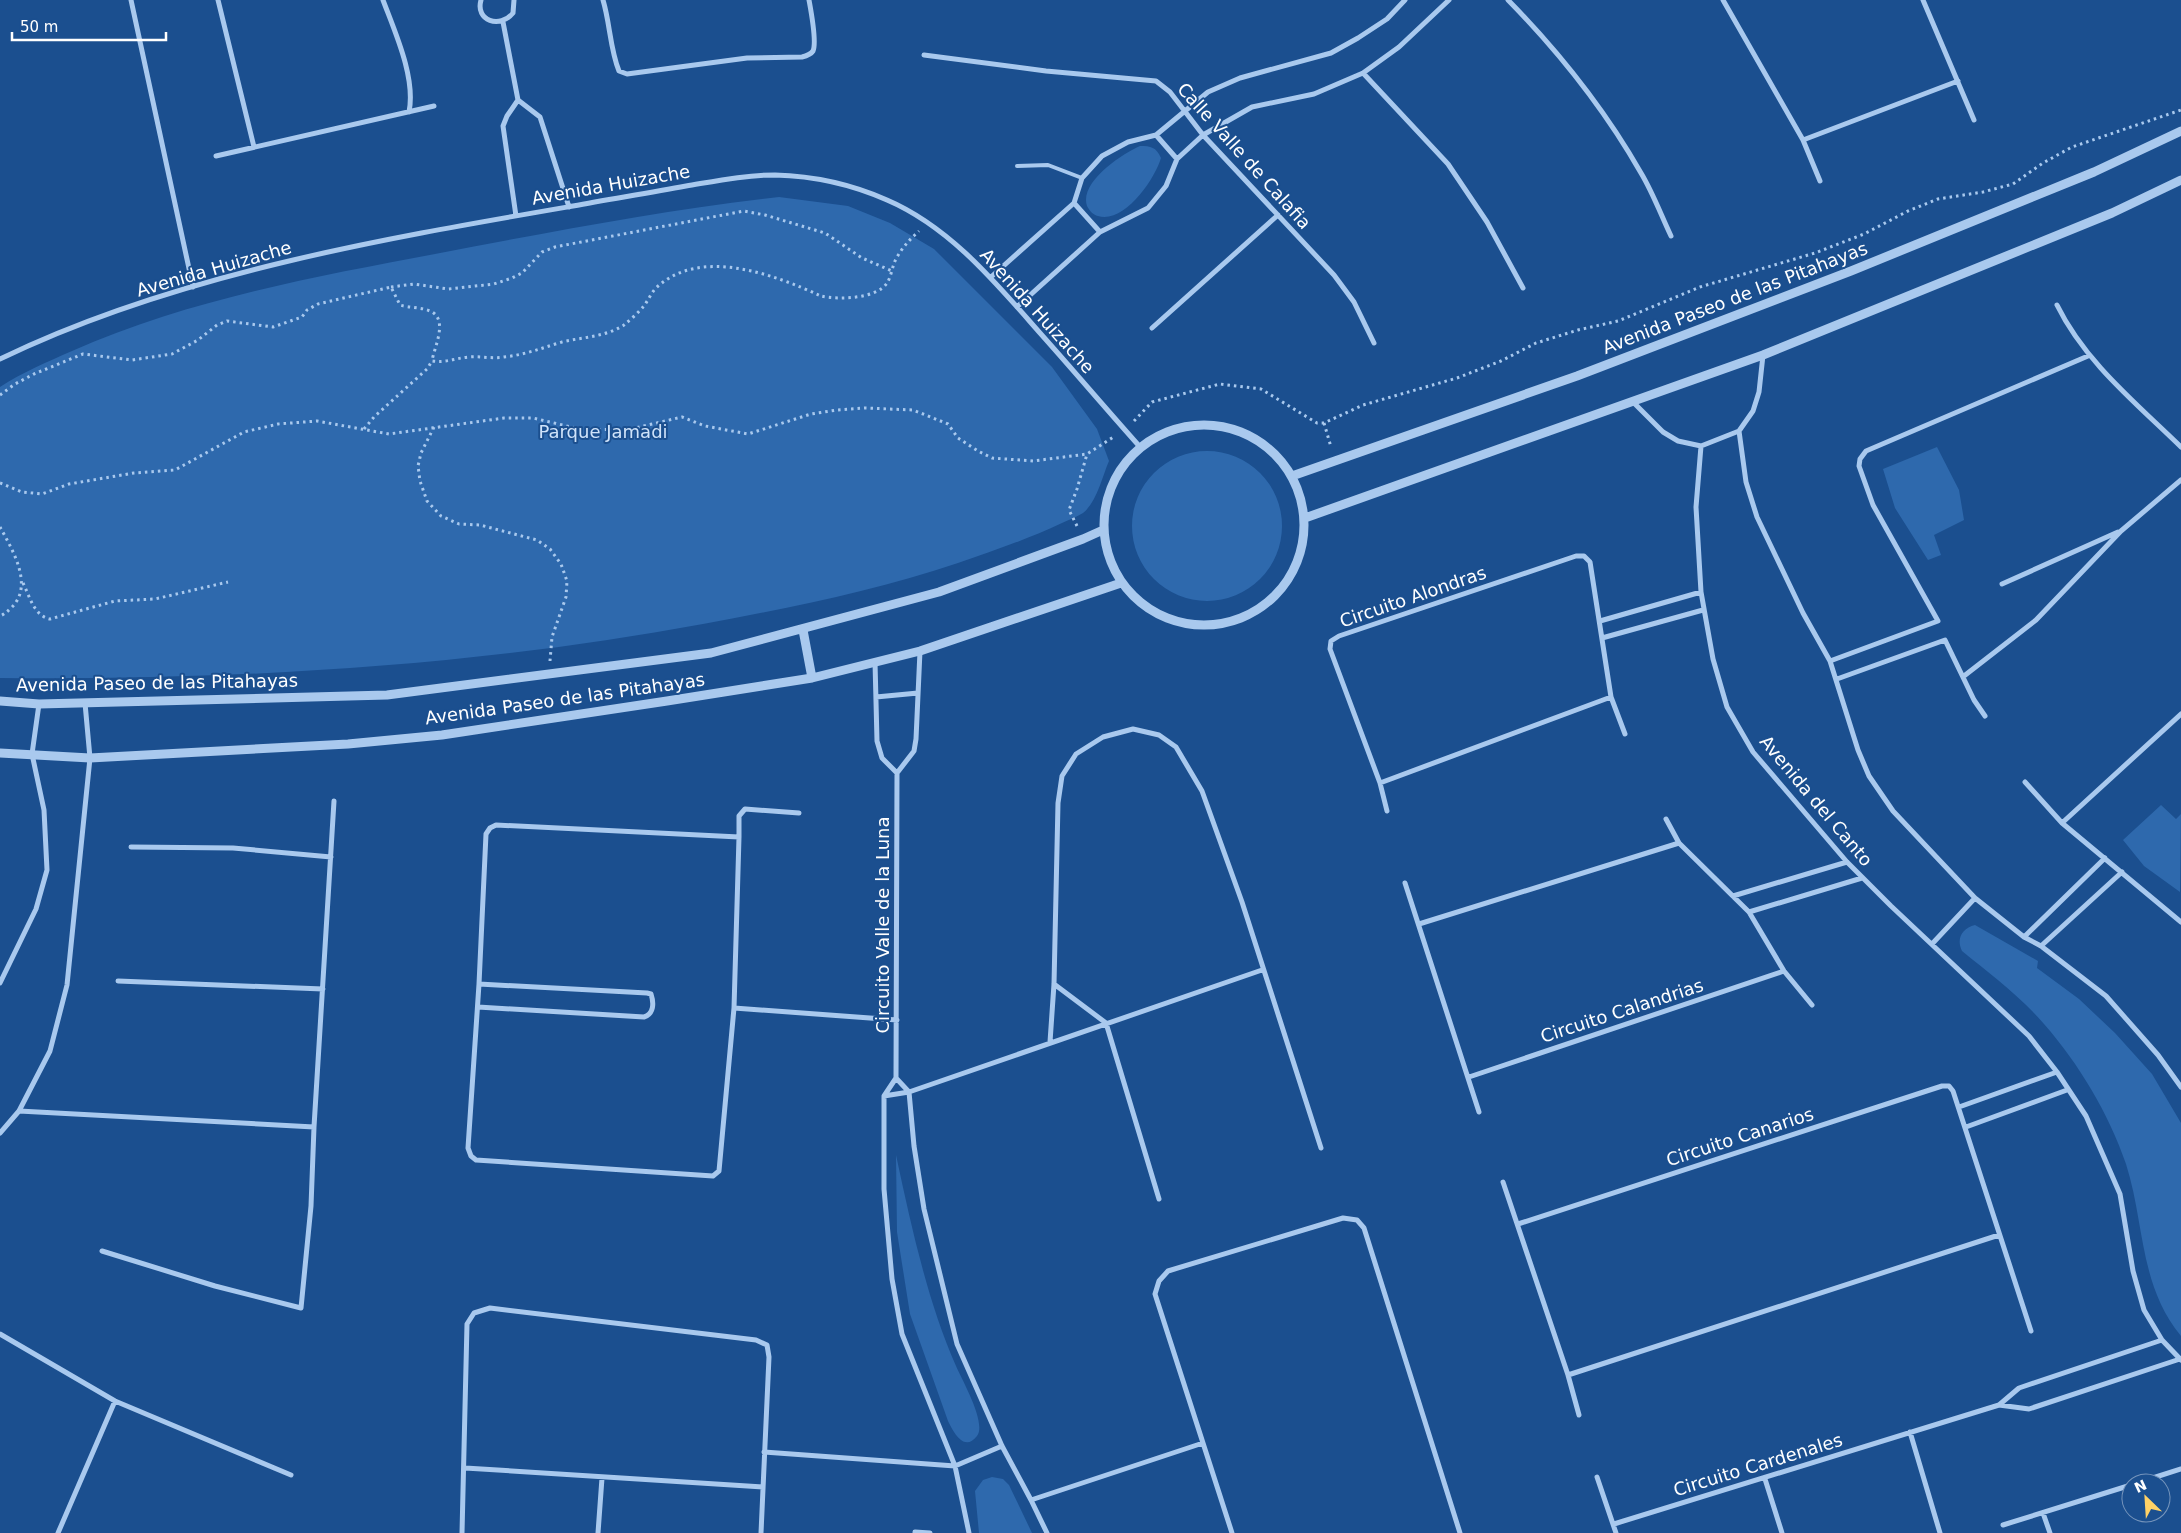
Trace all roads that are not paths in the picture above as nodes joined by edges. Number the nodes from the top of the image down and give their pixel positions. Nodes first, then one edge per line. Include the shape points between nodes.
1 (132, 0) edge
2 (218, 0) edge
3 (383, 0) edge
4 (481, 0) edge
5 (514, 0) edge
6 (603, 0) edge
7 (809, 0) edge
8 (1405, 0) edge
9 (1449, 0) edge
10 (1508, 0) edge
11 (1724, 0) edge
12 (1923, 0) edge
13 (503, 22) junction
14 (924, 55) dead end
15 (1363, 73) junction
16 (1958, 82) junction
17 (518, 100) junction
18 (434, 106) dead end
19 (1185, 111) junction
20 (409, 112) junction
21 (1974, 120) dead end
22 (2181, 130) edge
23 (1156, 135) junction
24 (1203, 135) junction
25 (1803, 140) junction
26 (254, 147) junction
27 (216, 156) dead end
28 (1177, 159) junction
29 (1017, 166) dead end
30 (1082, 178) junction
31 (2181, 180) edge
32 (1820, 181) dead end
33 (1074, 203) junction
34 (569, 207) junction
35 (1278, 215) junction
36 (516, 216) junction
37 (1100, 232) junction
38 (1672, 236) dead end
39 (991, 277) junction
40 (193, 287) junction
41 (1523, 288) dead end
42 (2056, 305) dead end
43 (1017, 307) junction
44 (1152, 328) dead end
45 (1374, 343) dead end
46 (1763, 355) junction
47 (2088, 356) junction
48 (0, 359) edge
49 (1632, 402) junction
50 (1739, 431) junction
51 (1701, 446) junction
52 (2181, 447) edge
53 (1141, 448) junction
54 (1292, 476) junction
55 (2181, 480) edge
56 (1305, 518) junction
57 (1103, 530) junction
58 (2121, 531) junction
59 (1121, 583) junction
60 (2002, 584) dead end
61 (1701, 592) junction
62 (1703, 610) junction
63 (1600, 621) junction
64 (803, 630) junction
65 (1602, 638) junction
66 (920, 651) junction
67 (1830, 661) junction
68 (875, 662) junction
69 (1964, 676) junction
70 (812, 678) junction
71 (1837, 679) junction
72 (918, 693) junction
73 (876, 697) junction
74 (1611, 697) junction
75 (0, 702) edge
76 (85, 703) junction
77 (39, 704) junction
78 (2181, 714) edge
79 (1985, 716) dead end
80 (1625, 734) dead end
81 (0, 753) edge
82 (32, 754) junction
83 (90, 758) junction
84 (897, 773) junction
85 (2024, 782) dead end
86 (1380, 783) junction
87 (334, 801) dead end
88 (1387, 810) dead end
89 (799, 813) dead end
90 (1666, 819) dead end
91 (2062, 823) junction
92 (739, 837) junction
93 (1679, 843) junction
94 (131, 848) dead end
95 (331, 856) junction
96 (2105, 858) junction
97 (1847, 862) junction
98 (2122, 872) junction
99 (1862, 878) junction
100 (1405, 883) dead end
101 (1733, 896) junction
102 (1975, 898) junction
103 (1749, 912) junction
104 (2181, 921) edge
105 (1419, 924) junction
106 (2024, 937) junction
107 (1932, 944) junction
108 (2041, 946) junction
109 (1262, 970) junction
110 (1784, 971) junction
111 (118, 981) dead end
112 (0, 983) edge
113 (479, 984) junction
114 (1054, 984) junction
115 (323, 989) junction
116 (1812, 1005) dead end
117 (478, 1007) junction
118 (734, 1008) junction
119 (897, 1020) junction
120 (1106, 1023) junction
121 (1050, 1042) junction
122 (2057, 1072) junction
123 (1469, 1077) junction
124 (896, 1078) junction
125 (2181, 1087) edge
126 (2067, 1090) junction
127 (909, 1092) junction
128 (884, 1096) junction
129 (1959, 1107) junction
130 (19, 1110) junction
131 (1479, 1112) dead end
132 (314, 1127) junction
133 (1966, 1128) junction
134 (0, 1133) edge
135 (1321, 1148) dead end
136 (1503, 1182) dead end
137 (1159, 1199) dead end
138 (1518, 1224) junction
139 (1999, 1235) junction
140 (102, 1251) dead end
141 (2031, 1330) dead end
142 (0, 1334) edge
143 (2162, 1340) junction
144 (2180, 1360) edge
145 (1568, 1375) junction
146 (115, 1401) junction
147 (1999, 1406) junction
148 (1579, 1415) dead end
149 (1910, 1432) junction
150 (1203, 1443) junction
151 (1002, 1446) junction
152 (764, 1452) junction
153 (955, 1466) junction
154 (465, 1468) junction
155 (2181, 1469) edge
156 (2168, 1473) edge
157 (291, 1475) dead end
158 (1597, 1477) dead end
159 (602, 1478) junction
160 (1765, 1478) junction
161 (763, 1487) junction
162 (2121, 1488) edge
163 (1032, 1500) junction
164 (2043, 1513) junction
165 (1614, 1524) junction
166 (2003, 1525) dead end
167 (915, 1532) edge
168 (58, 1533) edge
169 (462, 1533) edge
170 (598, 1533) edge
171 (761, 1533) edge
172 (930, 1533) edge
173 (969, 1533) edge
174 (1047, 1533) edge
175 (1232, 1533) edge
176 (1460, 1533) edge
177 (1616, 1533) edge
178 (1782, 1533) edge
179 (1940, 1533) edge
180 (2050, 1533) edge

1 - 40 street
2 - 26 street
3 - 20 street via 400,47 411,99
4 - 13 street via 484,17 496,23
5 - 13 street via 513,13
6 - 7 street via 614,60 619,71 627,74 747,58 808,55 813,51 814,43
8 - 19 street via 1386,19 1331,52 1240,78 1208,92
9 - 15 street via 1399,47
10 - 38 street via 1541,34 1604,114 1642,174
11 - 25 street
12 - 16 street
13 - 17 street
14 - 19 street, Calle Valle de Calafia via 1046,72 1156,81
15 - 24 street via 1314,94 1252,107
15 - 41 street via 1448,164 1487,222
16 - 21 street
16 - 25 street
17 - 34 street via 540,117
17 - 36 street via 503,126
18 - 20 street
19 - 23 street
19 - 24 street, Calle Valle de Calafia
20 - 26 street
22 - 54 street, Avenida Paseo de las Pitahayas via 2094,172 1851,271 1577,376
23 - 28 street
23 - 30 street via 1128,142 1102,156
24 - 28 street
24 - 35 street, Calle Valle de Calafia
25 - 32 street
26 - 27 street
28 - 37 street via 1166,186 1148,208
29 - 30 lane via 1048,165
30 - 33 street
31 - 46 street via 2112,213
33 - 37 street
33 - 39 street
34 - 36 street, Avenida Huizache
34 - 39 street, Avenida Huizache via 735,178 790,176 838,182 891,201 927,222
35 - 44 street
35 - 45 street, Calle Valle de Calafia via 1354,302
36 - 40 street, Avenida Huizache via 316,255
37 - 43 street
39 - 43 street, Avenida Huizache
40 - 48 street, Avenida Huizache via 85,322
42 - 47 street
43 - 53 street, Avenida Huizache
46 - 49 street
46 - 50 street via 1759,392 1753,410
47 - 52 street
47 - 67 street via 1866,451 1859,466 1873,505 1938,621
49 - 51 street via 1663,432 1678,441
49 - 56 street
50 - 51 street
50 - 67 street via 1746,482 1757,517
51 - 61 street, Avenida del Canto via 1696,507
53 - 54 street via 1151,439 1179,427 1209,424 1239,430 1266,445
53 - 57 street via 1130,456 1114,478 1105,503
54 - 56 street via 1300,491
55 - 58 street
56 - 59 street via 1302,550 1288,580 1266,604 1237,620 1205,626 1172,621 1143,606
57 - 59 street via 1108,558
57 - 64 street, Avenida Paseo de las Pitahayas via 939,592
58 - 60 street
58 - 69 street via 2036,620
59 - 66 street, Avenida Paseo de las Pitahayas
61 - 62 street, Avenida del Canto
61 - 63 street
62 - 65 street
62 - 97 street, Avenida del Canto via 1727,707 1753,752
63 - 65 street, Circuito Alondras
63 - 86 street, Circuito Alondras via 1590,562 1584,556 1567,559 1331,641 1330,648
64 - 70 street
64 - 76 street, Avenida Paseo de las Pitahayas via 711,652 387,695
65 - 74 street, Circuito Alondras
66 - 68 street, Avenida Paseo de las Pitahayas
66 - 72 street
67 - 71 street
68 - 70 street, Avenida Paseo de las Pitahayas
68 - 73 street
69 - 71 street via 1945,640
69 - 79 street
70 - 83 street, Avenida Paseo de las Pitahayas via 442,735 348,744
71 - 102 street via 1869,776 1893,811
72 - 73 street
72 - 84 street via 914,751
73 - 84 street via 879,750 882,758
74 - 80 street, Circuito Alondras
74 - 86 street
75 - 77 street, Avenida Paseo de las Pitahayas
76 - 77 street, Avenida Paseo de las Pitahayas
76 - 83 street
77 - 82 street
78 - 91 street
81 - 82 street, Avenida Paseo de las Pitahayas
82 - 83 street, Avenida Paseo de las Pitahayas
82 - 112 street via 44,810 46,870 36,910
83 - 130 street via 67,985 50,1051
84 - 119 street, Circuito Valle de la Luna
85 - 91 street
86 - 88 street, Circuito Alondras
87 - 95 street
89 - 92 street via 745,809 739,816
90 - 93 street
91 - 96 street
92 - 113 street via 496,825 490,828 486,834
92 - 118 street
93 - 101 street
93 - 105 street
94 - 95 street via 233,848
95 - 115 street
96 - 98 street
96 - 106 street
97 - 99 street, Avenida del Canto
97 - 101 street
98 - 104 street
98 - 108 street
99 - 103 street
99 - 107 street, Avenida del Canto
100 - 105 street
101 - 103 street
102 - 106 street
102 - 107 street
103 - 110 street
105 - 123 street
106 - 108 street
107 - 122 street, Avenida del Canto via 2029,1036
108 - 125 street via 2106,996 2158,1055
109 - 114 street via 1242,902 1202,791 1176,747 1159,735 1133,729 1102,737 1076,754 1062,776 1058,803
109 - 120 street
109 - 135 street
110 - 116 street
110 - 123 street, Circuito Calandrias
111 - 115 street
113 - 117 street
113 - 117 street via 647,993 653,999 652,1012 644,1017
114 - 120 street
114 - 121 street
115 - 132 street
117 - 118 street via 468,1148 476,1160 713,1176 721,1165
118 - 119 street
119 - 124 street, Circuito Valle de la Luna
120 - 121 street
120 - 137 street
121 - 127 street
122 - 126 street, Avenida del Canto
122 - 129 street
123 - 131 street
124 - 127 street
124 - 128 street
126 - 133 street
126 - 143 street, Avenida del Canto via 2086,1116 2120,1194 2133,1271 2144,1310
127 - 128 street
127 - 151 street via 924,1208 958,1344
128 - 153 street via 884,1189 892,1279 902,1334
129 - 133 street, Circuito Canarios
129 - 138 street, Circuito Canarios via 1949,1086 1942,1086
130 - 132 street
130 - 134 street
132 - 140 street via 302,1308 215,1286
133 - 139 street, Circuito Canarios
136 - 138 street
138 - 145 street
139 - 141 street, Circuito Canarios
139 - 145 street
142 - 146 street
143 - 144 street, Avenida del Canto
143 - 147 street, Circuito Cardenales via 2019,1388
144 - 147 street, Circuito Cardenales via 2029,1409
145 - 148 street
146 - 157 street
146 - 168 street
147 - 149 street, Circuito Cardenales
149 - 160 street, Circuito Cardenales
149 - 179 street
150 - 163 street
150 - 175 street
150 - 176 street via 1155,1294 1159,1281 1168,1271 1343,1218 1357,1220 1364,1228
151 - 153 street
151 - 163 street
152 - 153 street
152 - 154 street via 769,1358 766,1345 756,1340 490,1308 474,1313 467,1324
152 - 161 street
153 - 173 street
154 - 159 street
154 - 169 street
155 - 156 street
158 - 165 street
159 - 161 street
159 - 170 street
160 - 165 street, Circuito Cardenales
160 - 178 street
161 - 171 street
162 - 164 street
163 - 174 street
164 - 166 street
164 - 180 street
165 - 177 street
167 - 172 street

